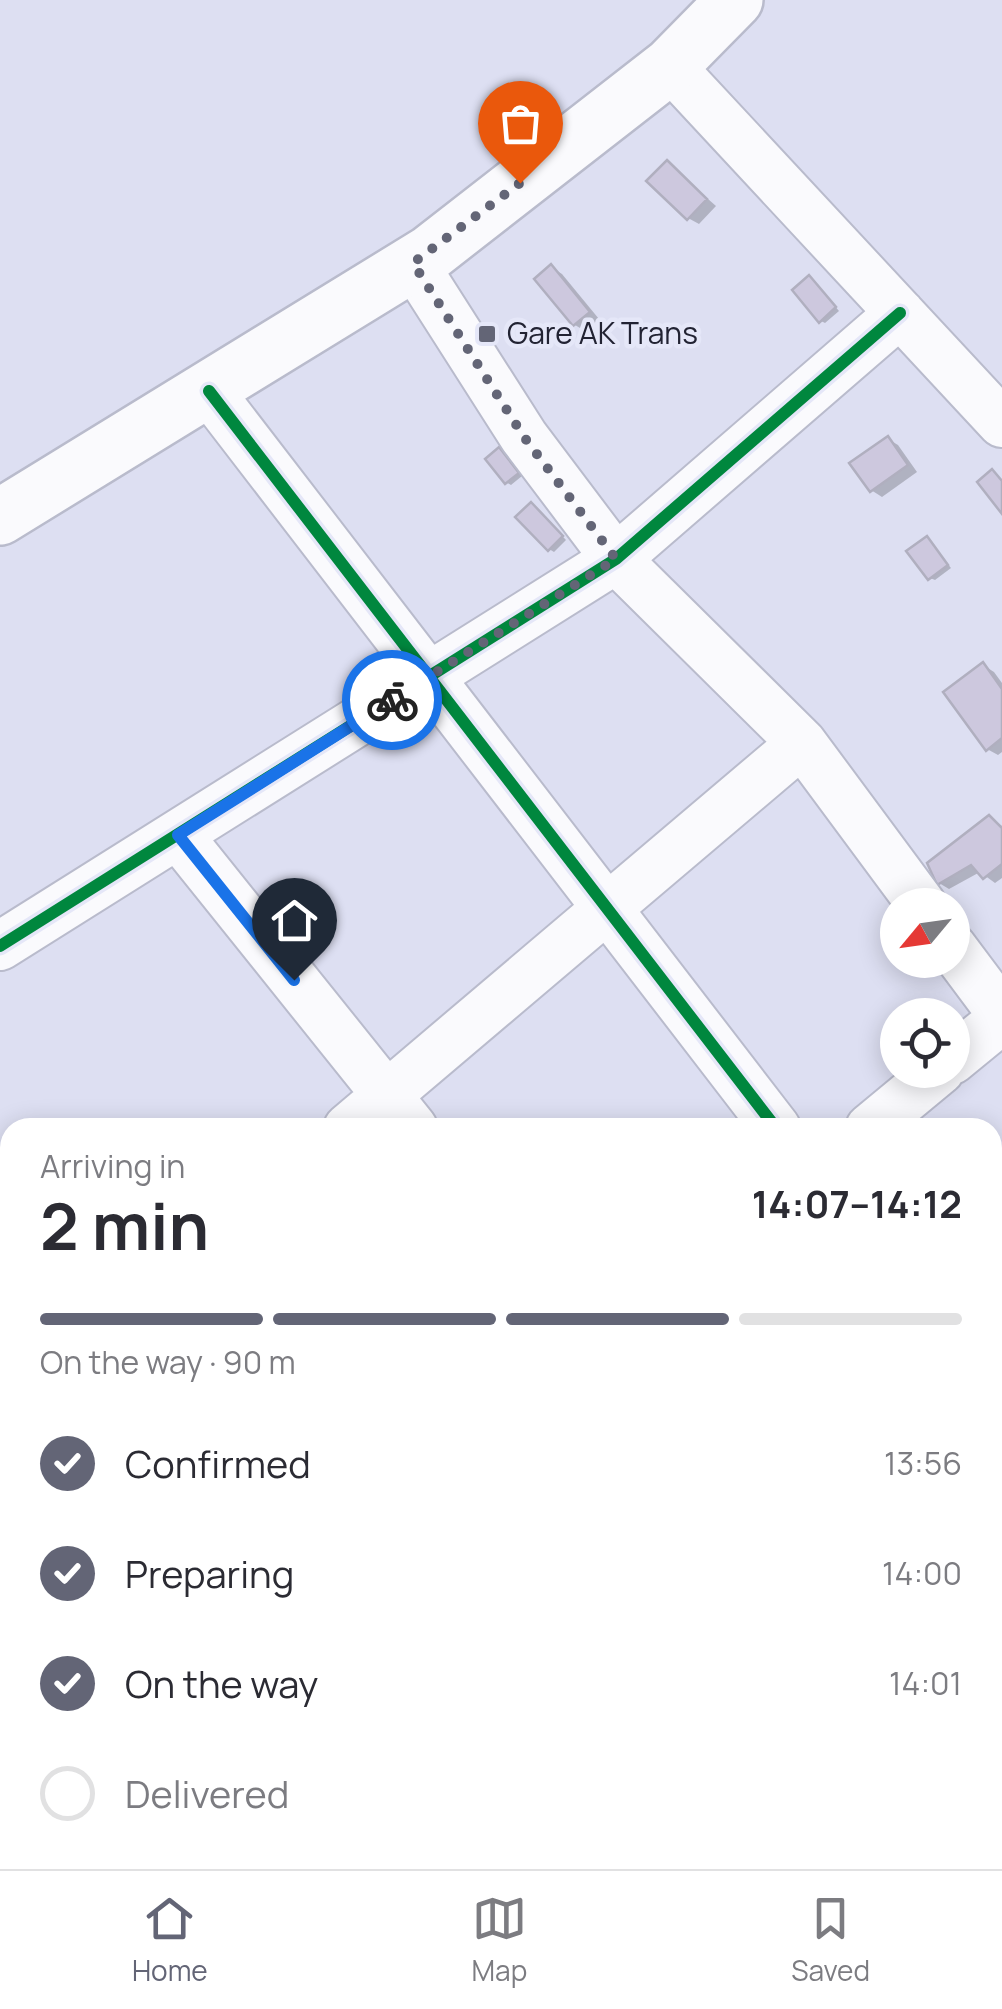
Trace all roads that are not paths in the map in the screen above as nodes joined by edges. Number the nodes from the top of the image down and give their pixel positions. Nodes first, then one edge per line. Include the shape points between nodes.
1 (735, 0) edge
2 (670, 66) junction
3 (413, 263) junction
4 (900, 313) junction
5 (209, 392) junction
6 (1002, 423) edge
7 (0, 516) edge
8 (616, 559) junction
9 (429, 676) junction
10 (802, 743) junction
11 (178, 835) junction
12 (909, 888) edge
13 (607, 908) junction
14 (0, 946) edge
15 (970, 971) edge
16 (1002, 1016) edge
17 (970, 1044) edge
18 (918, 1088) edge
19 (400, 1111) edge
20 (768, 1118) edge
21 (882, 1118) edge

1 - 2 main road
2 - 3 main road
2 - 4 street
3 - 5 main road
3 - 8 street via 524,437
4 - 6 street
4 - 8 street
5 - 7 main road
5 - 9 street
8 - 9 street
8 - 10 street
9 - 11 street
9 - 13 street
10 - 12 street
10 - 13 street
11 - 14 street
11 - 19 street
13 - 19 street
13 - 20 street
15 - 16 street
16 - 17 street
18 - 21 street

